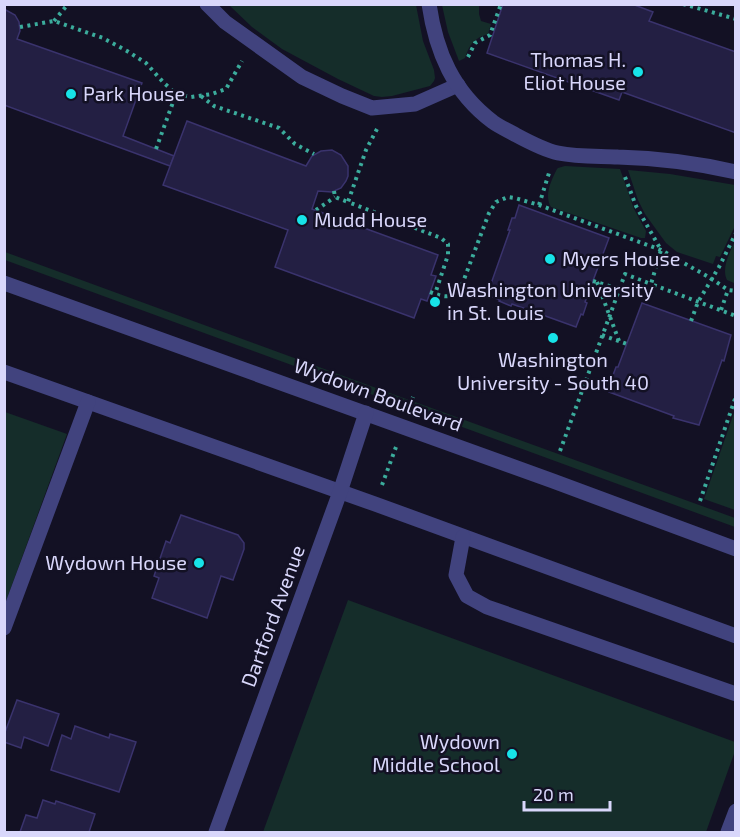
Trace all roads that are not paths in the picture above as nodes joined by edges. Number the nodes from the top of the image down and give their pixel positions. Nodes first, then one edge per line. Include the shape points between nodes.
1 (207, 4) edge
2 (429, 4) edge
3 (458, 85) junction
4 (735, 172) edge
5 (4, 283) edge
6 (4, 372) edge
7 (88, 402) junction
8 (366, 413) junction
9 (340, 492) junction
10 (463, 537) junction
11 (735, 549) edge
12 (4, 628) edge
13 (735, 636) edge
14 (735, 694) edge
15 (735, 811) edge
16 (216, 832) edge
17 (728, 832) edge

1 - 3 street via 225,22 302,76 372,108 415,104
2 - 3 street via 440,52
3 - 4 street via 494,123 556,152 682,163
5 - 8 street, Wydown Boulevard
6 - 7 street
7 - 9 street
7 - 12 street
8 - 9 street, Dartford Avenue
8 - 11 street, Wydown Boulevard
9 - 10 street
9 - 16 street, Dartford Avenue
10 - 13 street
10 - 14 street via 456,575 467,596 487,607
15 - 17 street

